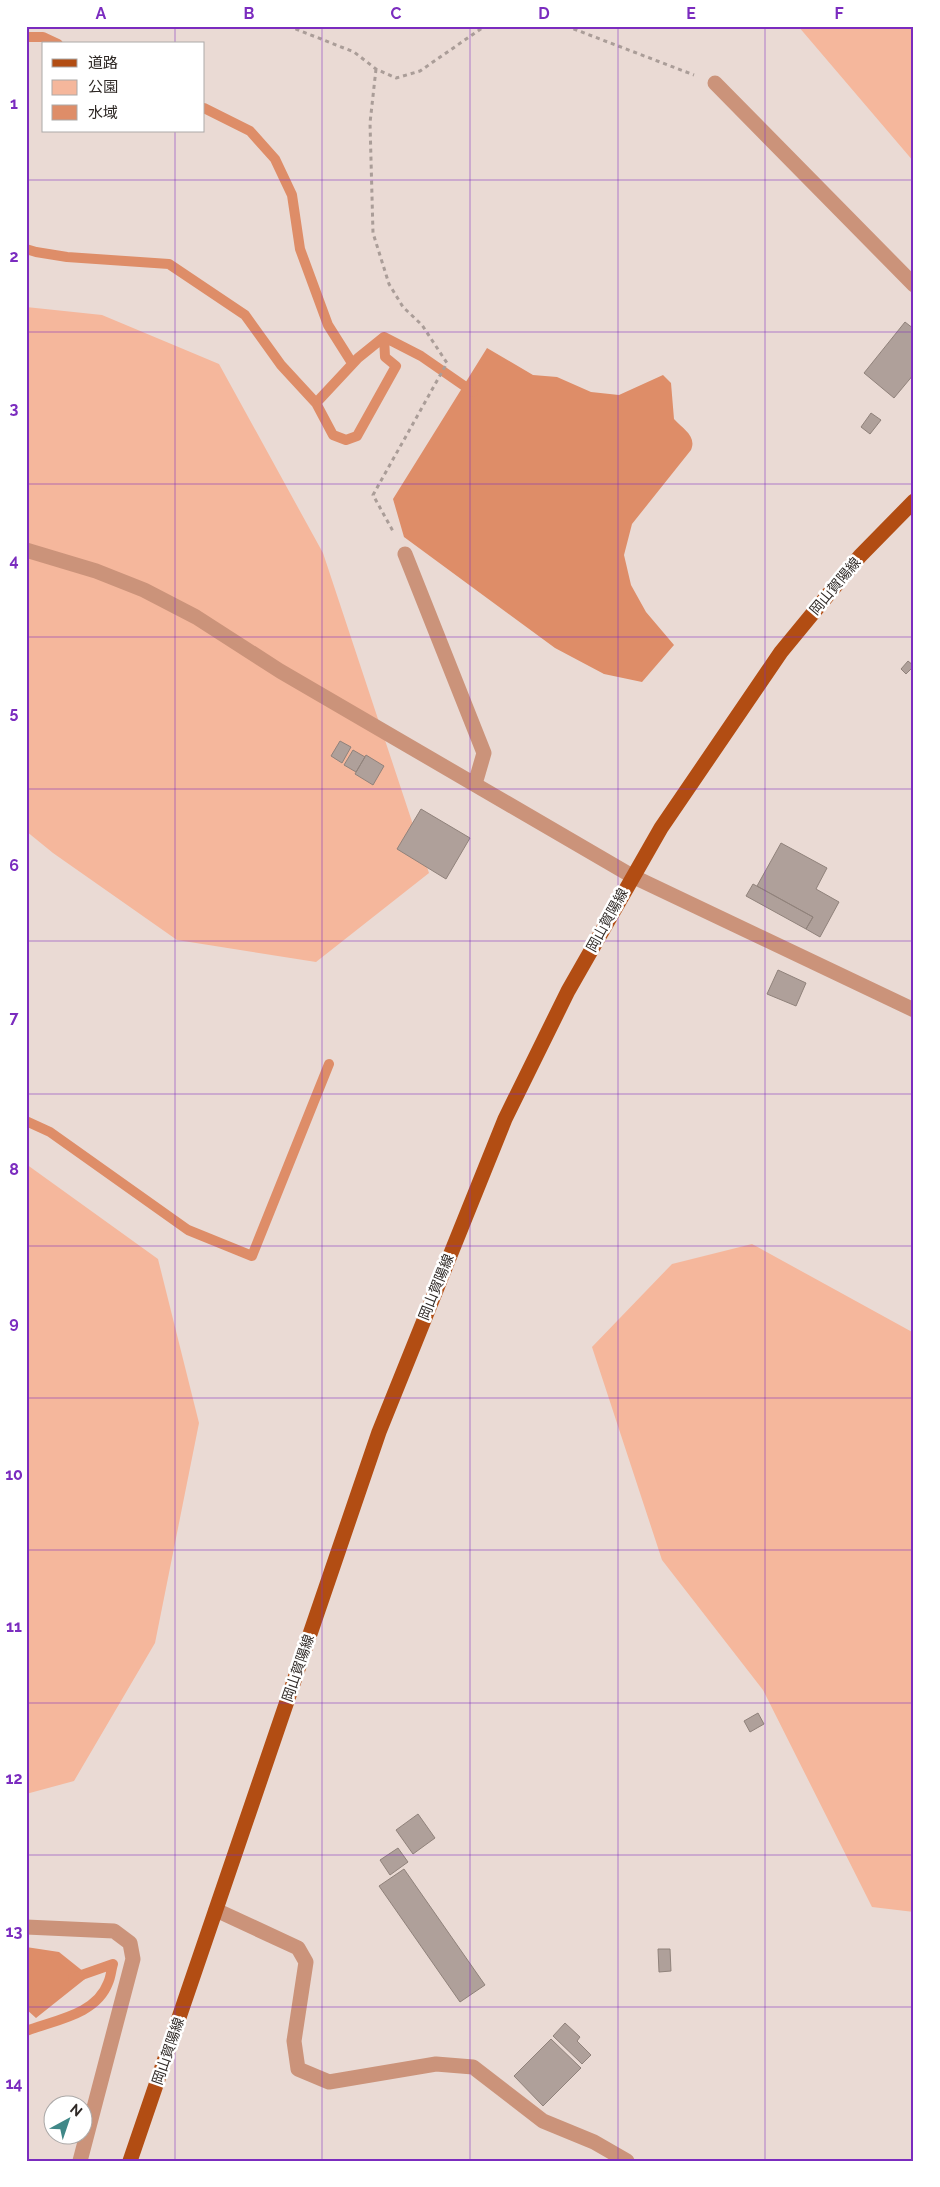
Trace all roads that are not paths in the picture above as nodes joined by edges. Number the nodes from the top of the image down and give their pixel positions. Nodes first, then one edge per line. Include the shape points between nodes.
1 (714, 83) road end
2 (914, 285) edge
3 (914, 501) edge
4 (26, 550) edge
5 (405, 554) road end
6 (475, 784) junction
7 (632, 876) junction
8 (914, 1010) edge
9 (216, 1910) junction
10 (26, 1927) edge
11 (80, 2161) edge
12 (130, 2161) edge
13 (628, 2161) edge

1 - 2 street
3 - 7 main road, 岡山賀陽線 via 860,556 780,652
4 - 6 street via 96,570 144,590
5 - 6 street via 484,753
6 - 7 street
7 - 8 street
7 - 9 main road, 岡山賀陽線 via 568,991 505,1120 443,1270 379,1432
9 - 12 main road, 岡山賀陽線
9 - 13 street via 298,1948 306,1962 294,2041 298,2069 330,2082 436,2064 473,2067 542,2121 594,2142
10 - 11 street via 114,1931 130,1943 132,1959

